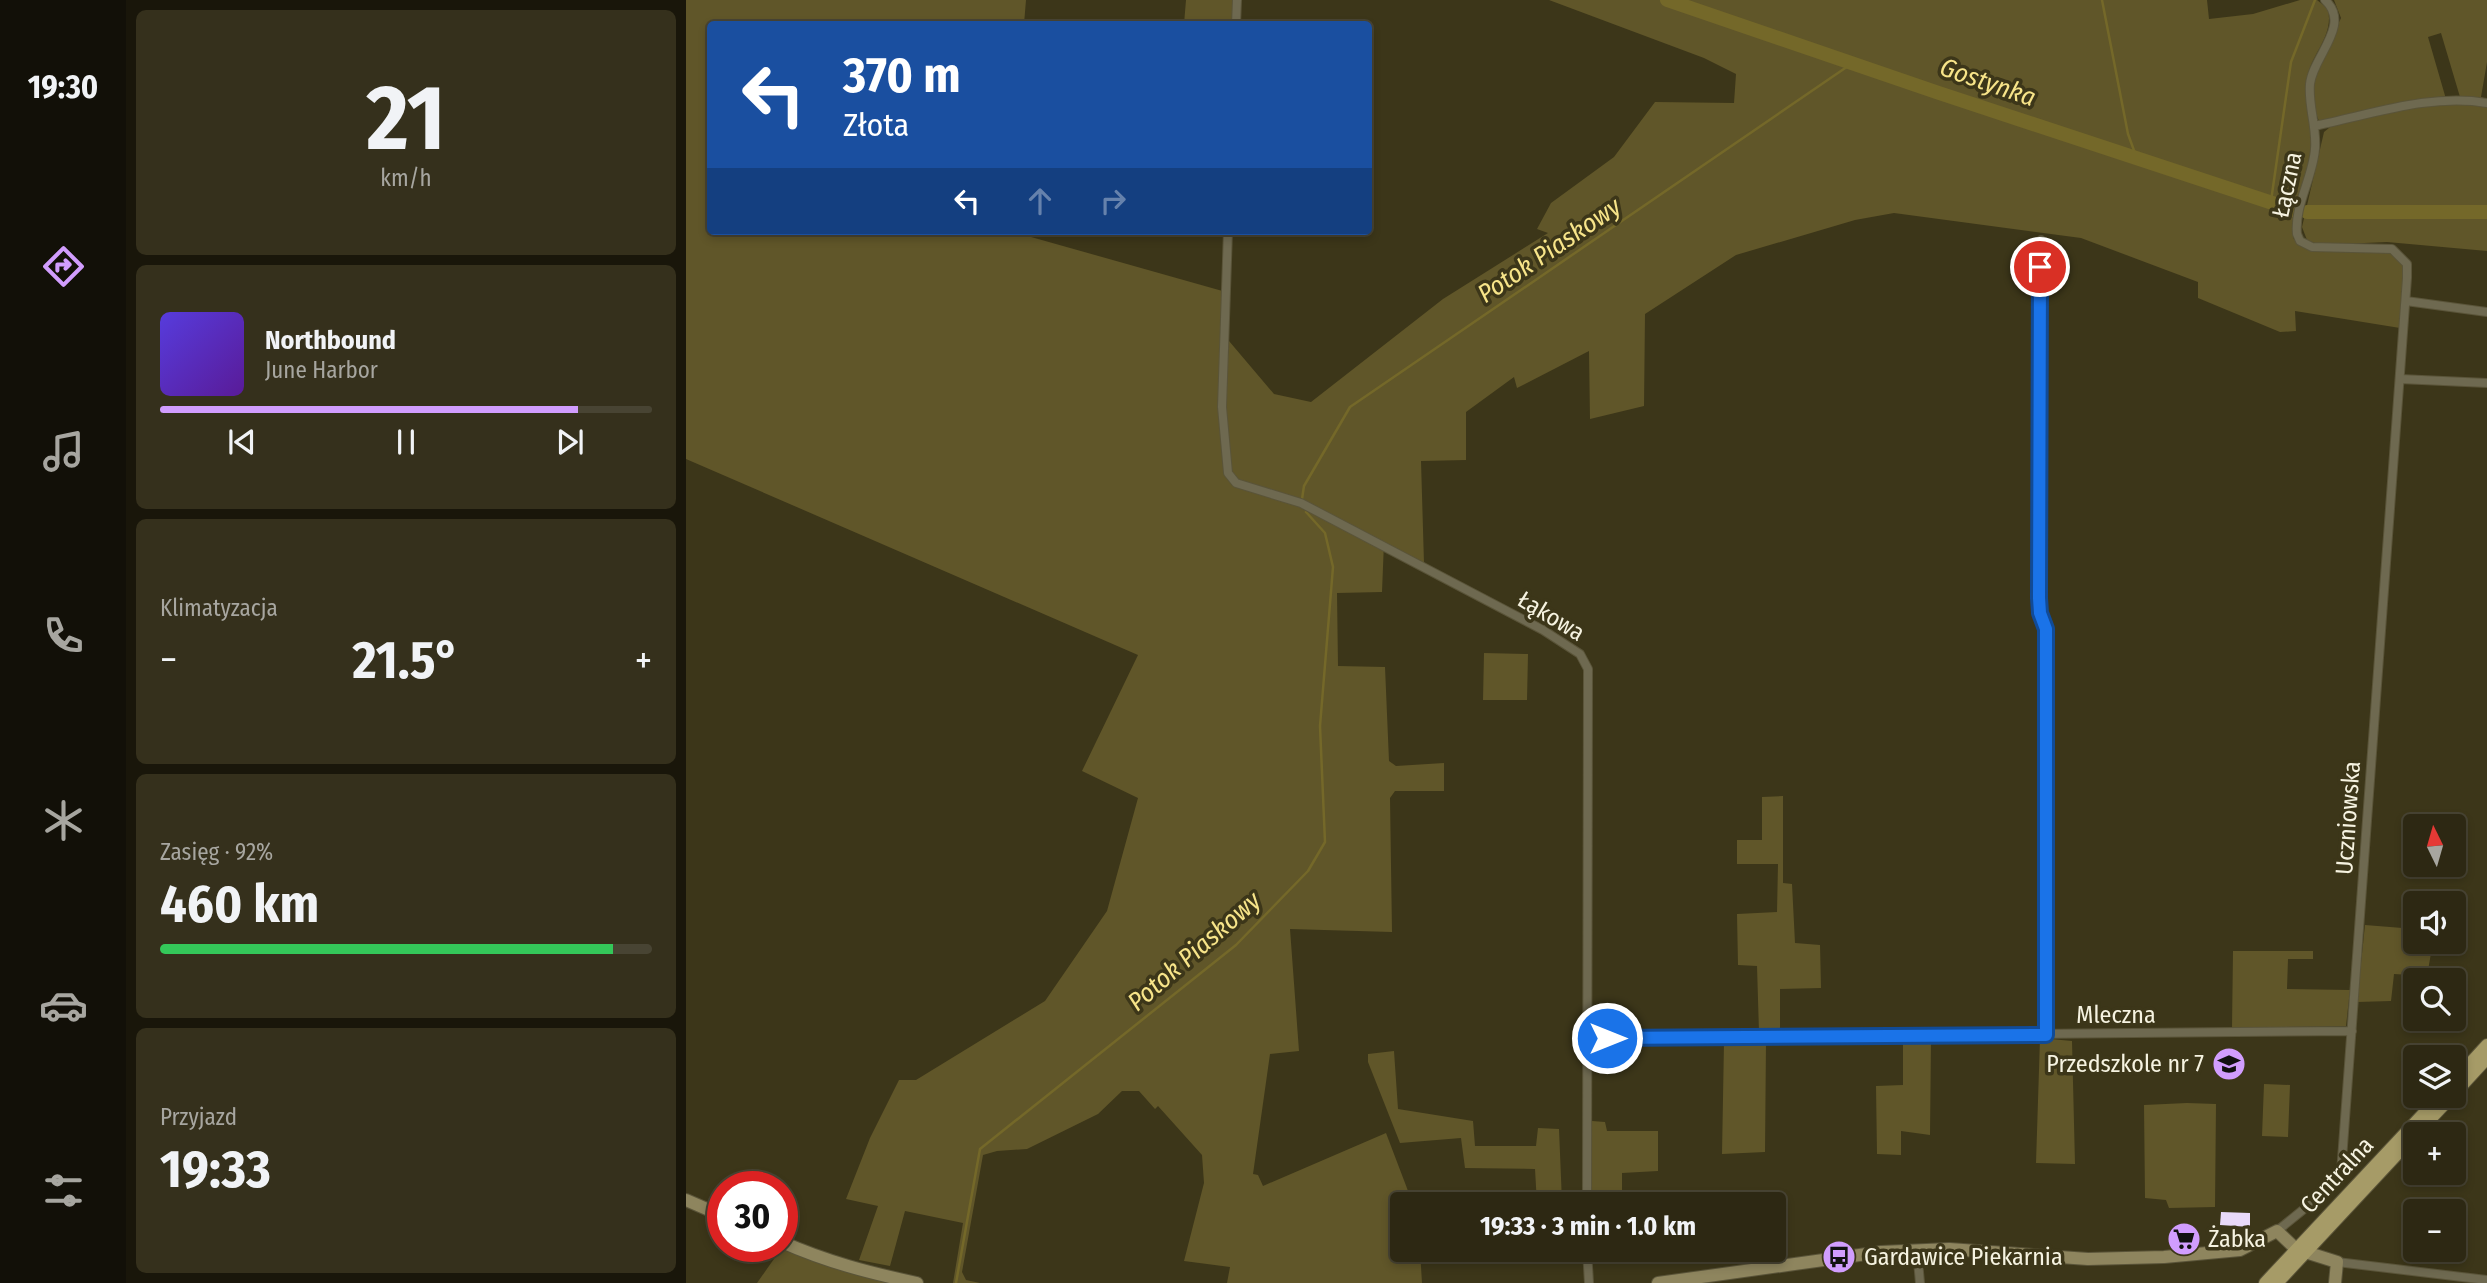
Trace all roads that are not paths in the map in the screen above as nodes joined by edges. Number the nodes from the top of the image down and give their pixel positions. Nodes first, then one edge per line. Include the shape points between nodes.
1 (1237, 0) edge
2 (2325, 0) edge
3 (1236, 21) edge
4 (2487, 103) edge
5 (2314, 126) junction
6 (1228, 235) edge
7 (2040, 240) dead end
8 (2400, 254) joint
9 (2406, 301) junction
10 (2487, 312) edge
11 (2400, 379) junction
12 (2487, 383) edge
13 (2352, 1031) junction
14 (2046, 1035) junction
15 (1588, 1038) junction
16 (2487, 1045) edge
17 (2487, 1058) edge
18 (2466, 1068) edge
19 (2466, 1081) edge
20 (2429, 1108) edge
21 (2441, 1108) edge
22 (2428, 1122) edge
23 (2403, 1148) edge
24 (1587, 1192) edge
25 (686, 1200) edge
26 (707, 1209) edge
27 (2277, 1231) junction
28 (798, 1248) edge
29 (1917, 1250) junction
30 (2301, 1251) junction
31 (1588, 1262) edge
32 (2337, 1262) junction
33 (1733, 1277) edge
34 (2487, 1280) edge
35 (918, 1283) edge
36 (1589, 1283) edge
37 (1658, 1283) edge
38 (1722, 1283) edge
39 (1920, 1283) edge
40 (2264, 1283) edge
41 (2277, 1283) edge
42 (2335, 1283) edge

1 - 3 street
2 - 5 street, Łączna via 2335,19 2310,82
4 - 5 street via 2431,102
5 - 8 street, Łączna via 2314,156 2296,228 2300,242 2312,247 2385,248
6 - 15 street, Łąkowa via 1222,407 1224,457 1236,483 1301,503 1543,630 1580,654 1588,669
7 - 14 street via 2039,598 2046,629
8 - 9 street, Uczniowska via 2407,264
9 - 10 street
9 - 11 street, Uczniowska
11 - 12 street
11 - 13 street, Uczniowska
13 - 14 street, Mleczna
13 - 27 street, Uczniowska via 2339,1179
14 - 15 street, Mleczna
15 - 24 street, Łąkowa
16 - 18 main road
17 - 19 main road, Centralna
20 - 30 main road, Centralna
21 - 22 main road, Centralna
23 - 30 main road, Centralna
25 - 26 street
27 - 29 street via 2240,1250 2164,1257 2088,1259
27 - 30 street
28 - 35 street via 856,1270
29 - 33 street
29 - 39 street
30 - 32 street
30 - 40 main road, Centralna
30 - 41 main road, Centralna
31 - 36 street
32 - 34 street
32 - 42 street
33 - 37 street
33 - 38 street

